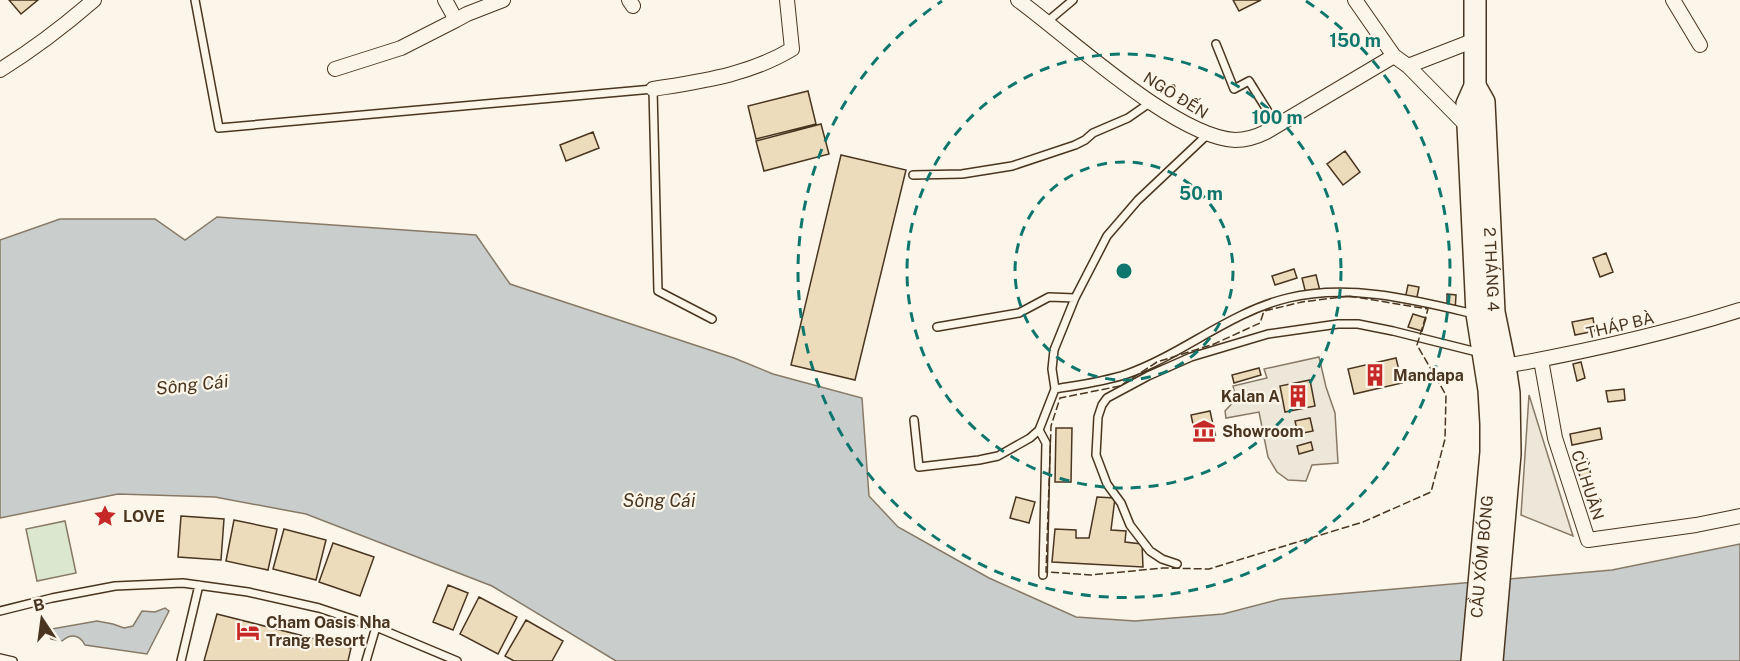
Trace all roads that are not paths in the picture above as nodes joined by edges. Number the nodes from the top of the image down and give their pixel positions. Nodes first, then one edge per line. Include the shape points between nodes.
1 (94, 0) edge
2 (195, 0) edge
3 (445, 0) edge
4 (504, 0) edge
5 (787, 0) edge
6 (1018, 0) edge
7 (1073, 0) edge
8 (1355, 0) edge
9 (1475, 0) edge
10 (1673, 0) edge
11 (456, 20) junction
12 (1048, 21) junction
13 (1475, 40) junction
14 (1216, 44) dead end
15 (1700, 45) dead end
16 (1394, 56) junction
17 (1408, 66) junction
18 (335, 69) dead end
19 (0, 70) edge
20 (1475, 86) junction
21 (654, 89) junction
22 (1151, 102) junction
23 (1276, 126) junction
24 (1468, 127) junction
25 (1208, 134) junction
26 (913, 175) dead end
27 (1075, 298) junction
28 (1740, 310) edge
29 (1477, 314) junction
30 (712, 318) dead end
31 (937, 327) dead end
32 (1483, 353) junction
33 (1541, 360) junction
34 (1505, 366) junction
35 (1055, 389) junction
36 (914, 420) dead end
37 (1039, 430) junction
38 (1500, 453) junction
39 (1740, 516) edge
40 (1177, 564) dead end
41 (1043, 575) dead end
42 (199, 585) junction
43 (0, 611) edge
44 (376, 627) junction
45 (0, 658) edge
46 (13, 661) edge
47 (181, 661) edge
48 (366, 661) edge
49 (457, 661) edge
50 (1472, 661) edge
51 (1492, 661) edge

1 - 19 street
2 - 21 lane via 219,128
3 - 11 street
4 - 11 street
5 - 21 street via 792,49 771,62 733,75
6 - 12 street, NGÔ ĐẾN
7 - 12 lane
8 - 16 street
9 - 13 main road, 2 THÁNG 4
10 - 15 street
11 - 18 street via 401,48
12 - 22 street, NGÔ ĐẾN
13 - 17 street
13 - 20 main road, 2 THÁNG 4
14 - 23 lane via 1234,89 1249,81
16 - 17 street
16 - 23 street, NGÔ ĐẾN
17 - 24 street
20 - 24 main road, 2 THÁNG 4 via 1467,104
20 - 34 main road, 2 THÁNG 4 via 1484,102 1494,312
21 - 30 lane via 658,291
22 - 25 street, NGÔ ĐẾN
22 - 26 lane via 1075,145 1012,166 962,174
23 - 25 street, NGÔ ĐẾN via 1250,139
24 - 29 main road, 2 THÁNG 4
25 - 27 lane via 1138,200 1107,236
27 - 31 lane via 1049,297 1019,313
27 - 35 lane via 1054,350
28 - 33 street, THÁP BÀ via 1697,324
29 - 32 main road, 2 THÁNG 4
29 - 35 lane via 1351,292 1289,298 1256,309 1127,373
32 - 38 main road, 2 THÁNG 4
32 - 40 lane via 1393,331 1338,324 1268,334 1191,357 1107,398 1098,417 1096,455 1107,484 1150,551
33 - 34 street, THÁP BÀ
33 - 39 street, CÙ HUÂN via 1555,438 1588,540
34 - 38 main road, 2 THÁNG 4 via 1509,393
35 - 37 lane
36 - 37 lane via 919,467 998,456
37 - 41 lane via 1046,443
38 - 50 main road, CẦU XÓM BÓNG
38 - 51 main road, CẦU XÓM BÓNG
42 - 43 lane via 115,586
42 - 44 lane via 285,600
42 - 47 lane
44 - 48 lane
44 - 49 lane
45 - 46 lane

